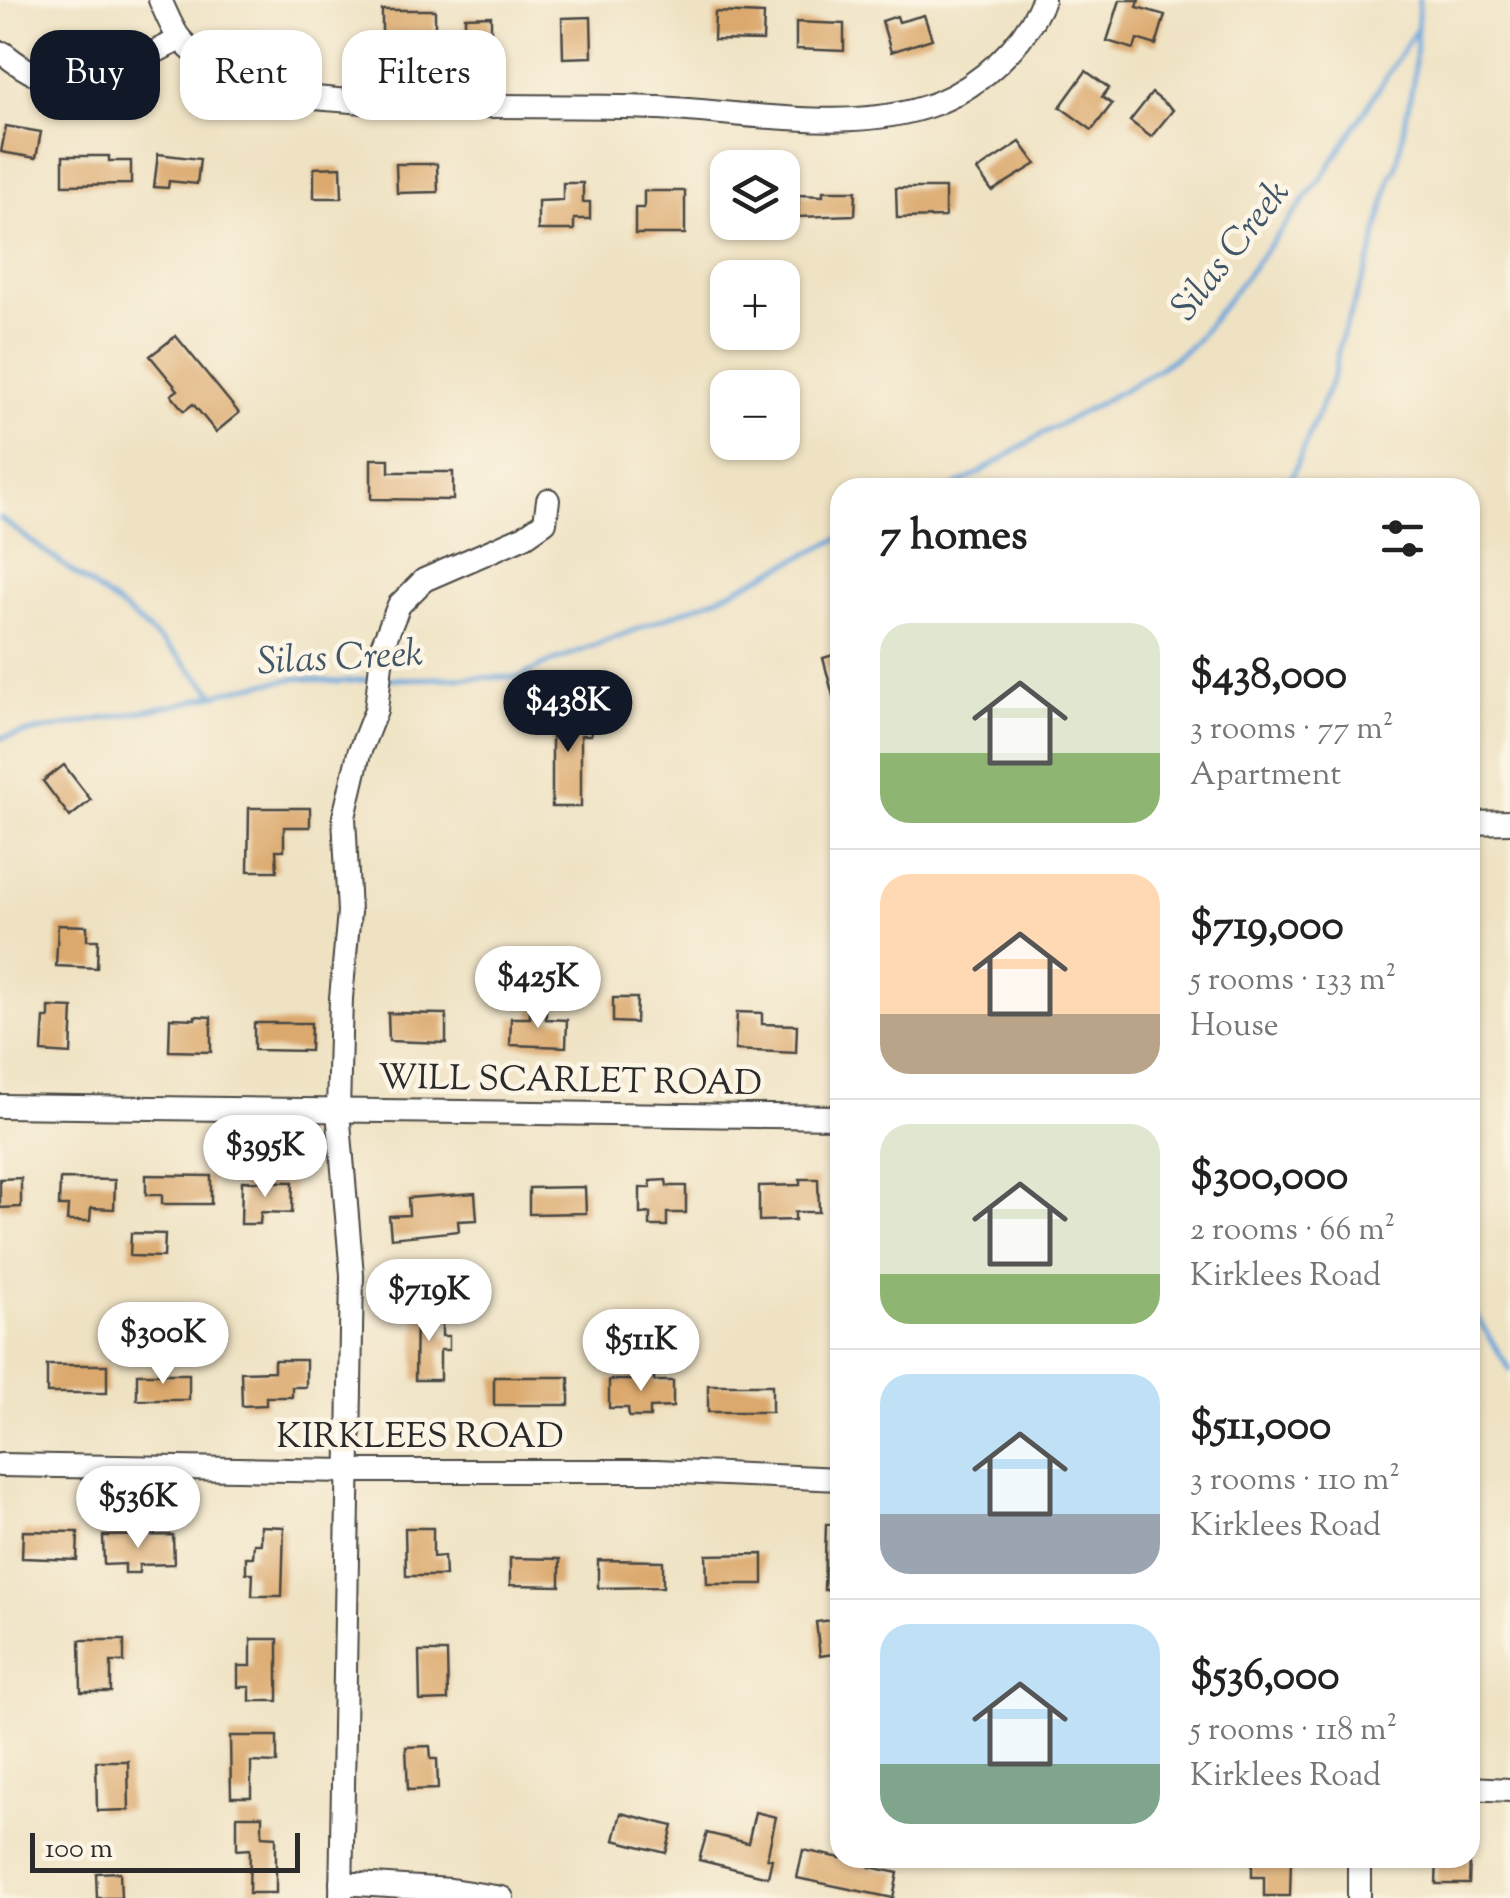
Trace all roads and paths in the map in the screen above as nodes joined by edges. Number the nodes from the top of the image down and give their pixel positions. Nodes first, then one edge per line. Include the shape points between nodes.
1 (160, 0) edge
2 (1043, 0) edge
3 (180, 39) joint
4 (3, 54) dead end
5 (322, 99) edge
6 (548, 500) dead end
7 (1510, 822) edge
8 (1480, 823) edge
9 (0, 1106) edge
10 (338, 1111) junction
11 (830, 1117) edge
12 (0, 1465) edge
13 (350, 1471) junction
14 (830, 1479) edge
15 (1480, 1788) edge
16 (1510, 1790) edge
17 (1359, 1868) edge
18 (341, 1890) edge
19 (502, 1898) edge
20 (1359, 1898) edge

1 - 3 street
2 - 5 street via 998,65 972,86 888,116
3 - 4 street via 106,75 53,80
6 - 10 street via 545,522 525,536 424,580 399,604 383,644 377,701 344,818 348,912
7 - 8 street
9 - 10 street, WILL SCARLET ROAD
10 - 11 street, WILL SCARLET ROAD
10 - 13 street via 352,1275
12 - 13 street, KIRKLEES ROAD
13 - 14 street, KIRKLEES ROAD
13 - 18 street
15 - 16 street
17 - 20 street
18 - 19 street via 450,1890

